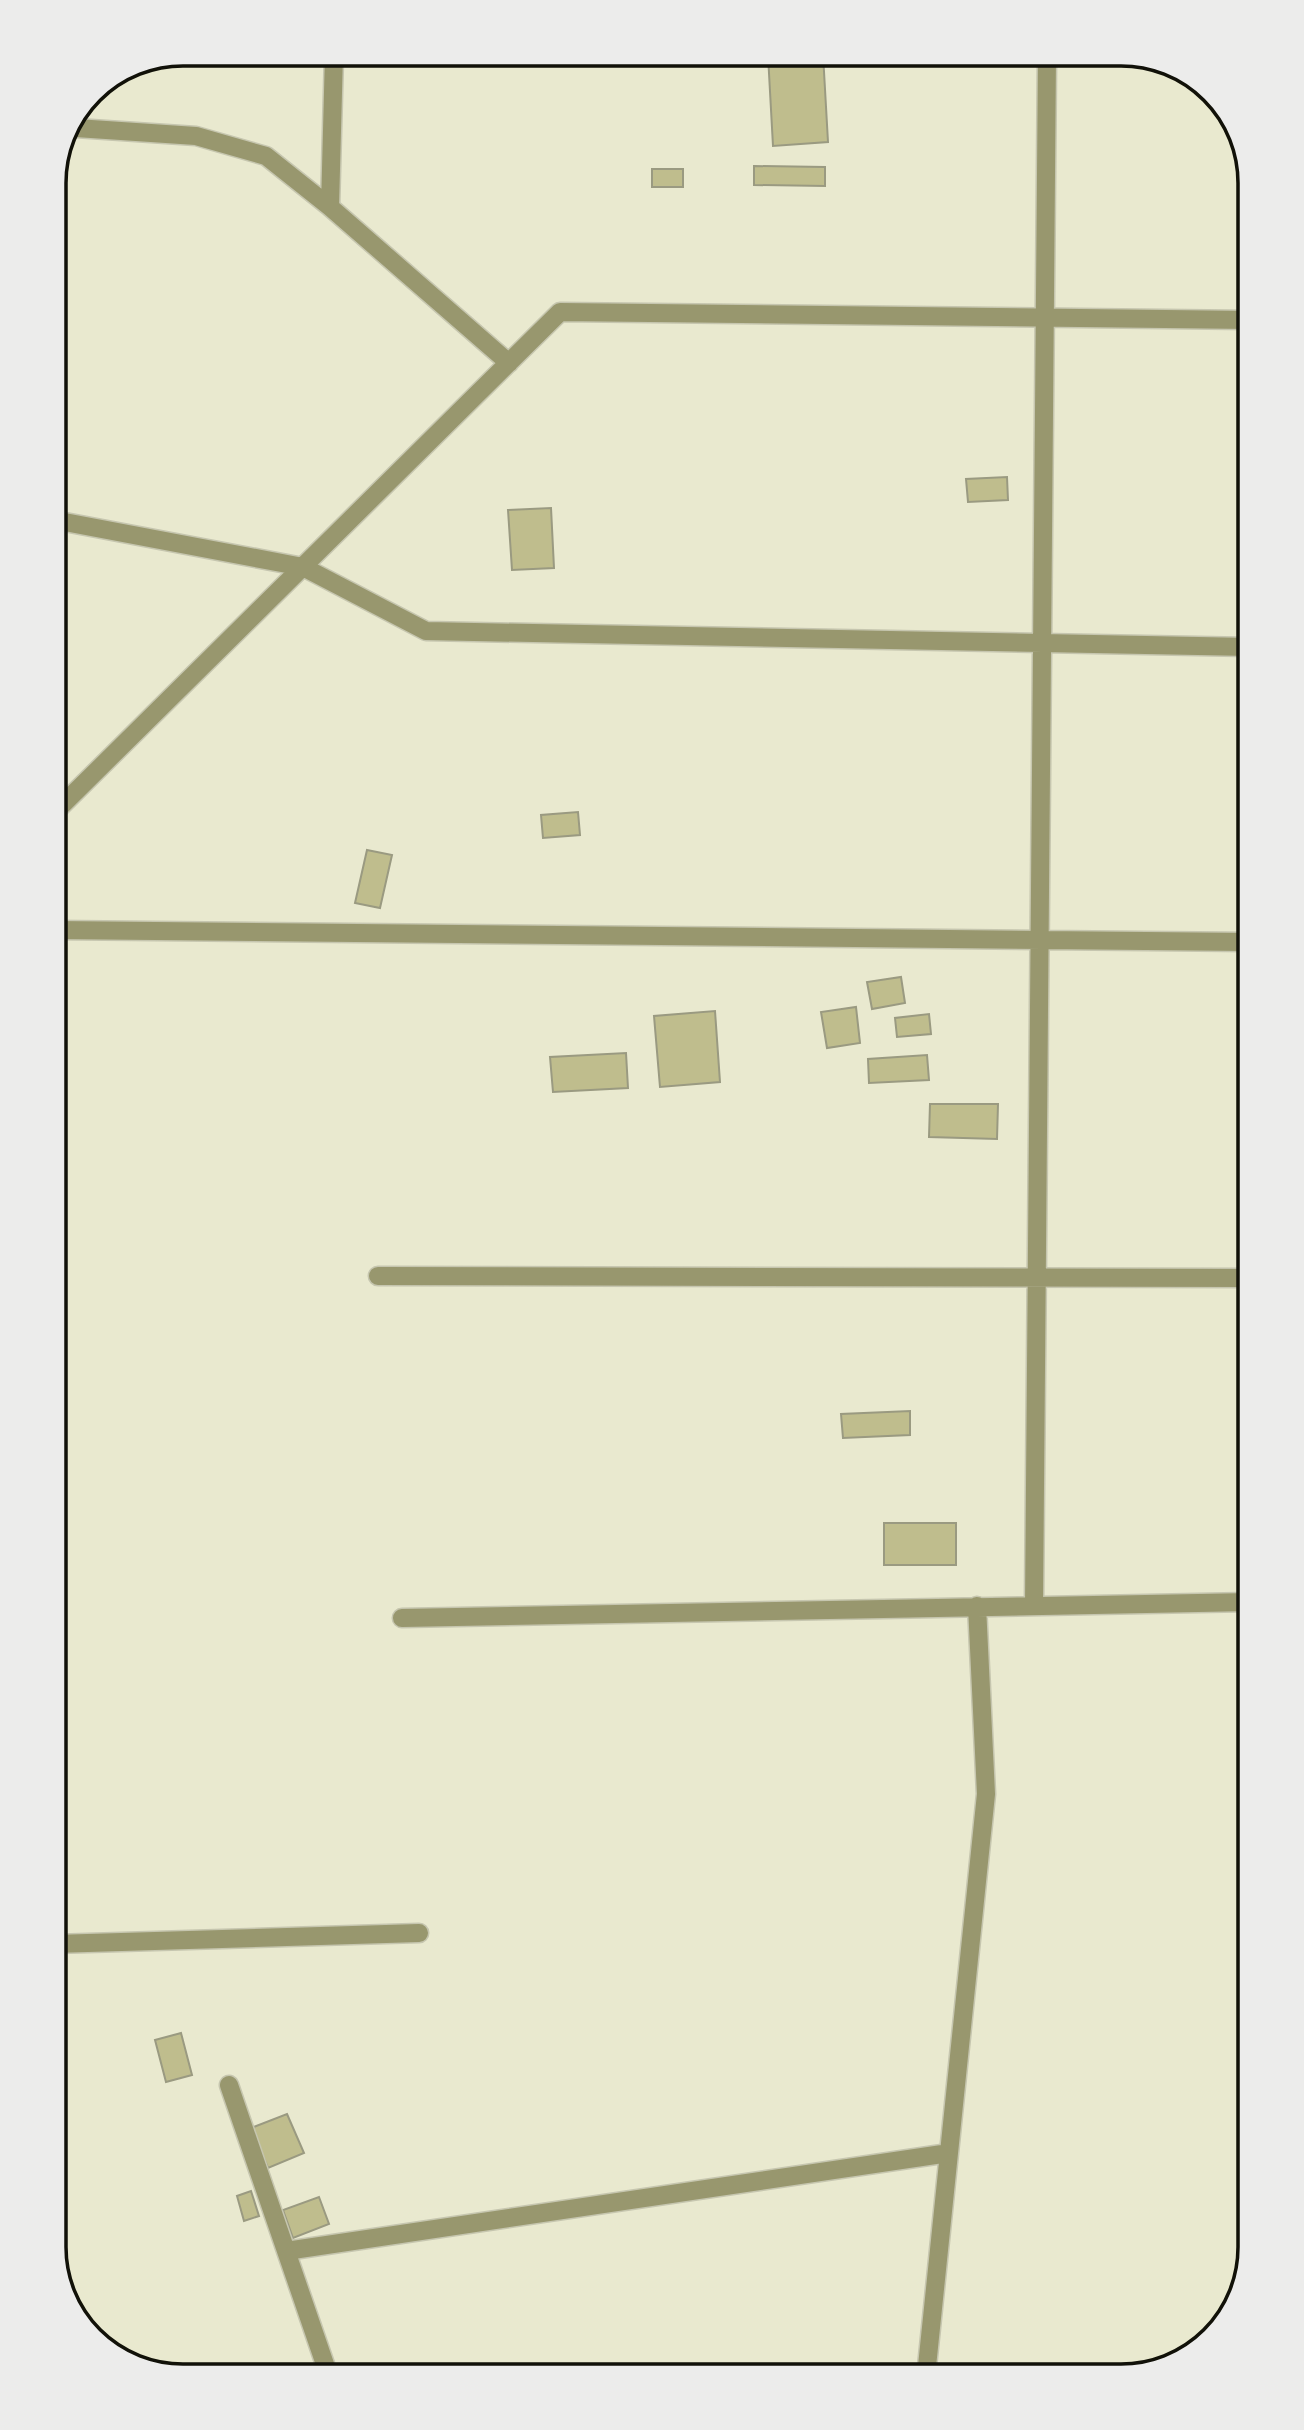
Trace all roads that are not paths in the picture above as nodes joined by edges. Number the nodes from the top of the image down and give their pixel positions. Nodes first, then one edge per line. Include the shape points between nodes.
1 (334, 66) edge
2 (1047, 67) edge
3 (81, 128) edge
4 (330, 207) junction
5 (1045, 318) junction
6 (1238, 320) edge
7 (509, 363) junction
8 (67, 522) edge
9 (303, 567) junction
10 (1042, 643) junction
11 (1238, 647) edge
12 (67, 800) edge
13 (67, 930) edge
14 (1040, 940) junction
15 (1238, 942) edge
16 (378, 1276) dead end
17 (1037, 1278) junction
18 (1238, 1278) edge
19 (1238, 1602) edge
20 (977, 1606) junction
21 (1034, 1606) junction
22 (402, 1618) dead end
23 (419, 1933) dead end
24 (66, 1944) edge
25 (229, 2085) dead end
26 (949, 2153) junction
27 (286, 2251) junction
28 (325, 2363) edge
29 (927, 2364) edge

1 - 4 street
2 - 5 street
3 - 4 street via 196,136 266,156
4 - 7 street
5 - 6 street
5 - 7 street via 560,312
5 - 10 street
7 - 9 street
8 - 9 street
9 - 10 street via 426,631
9 - 12 street
10 - 11 street
10 - 14 street
13 - 14 street
14 - 15 street
14 - 17 street
16 - 17 street
17 - 18 street
17 - 21 street
19 - 21 street
20 - 21 street
20 - 22 street
20 - 26 street via 986,1794
23 - 24 street
25 - 27 street
26 - 27 street
26 - 29 street
27 - 28 street

